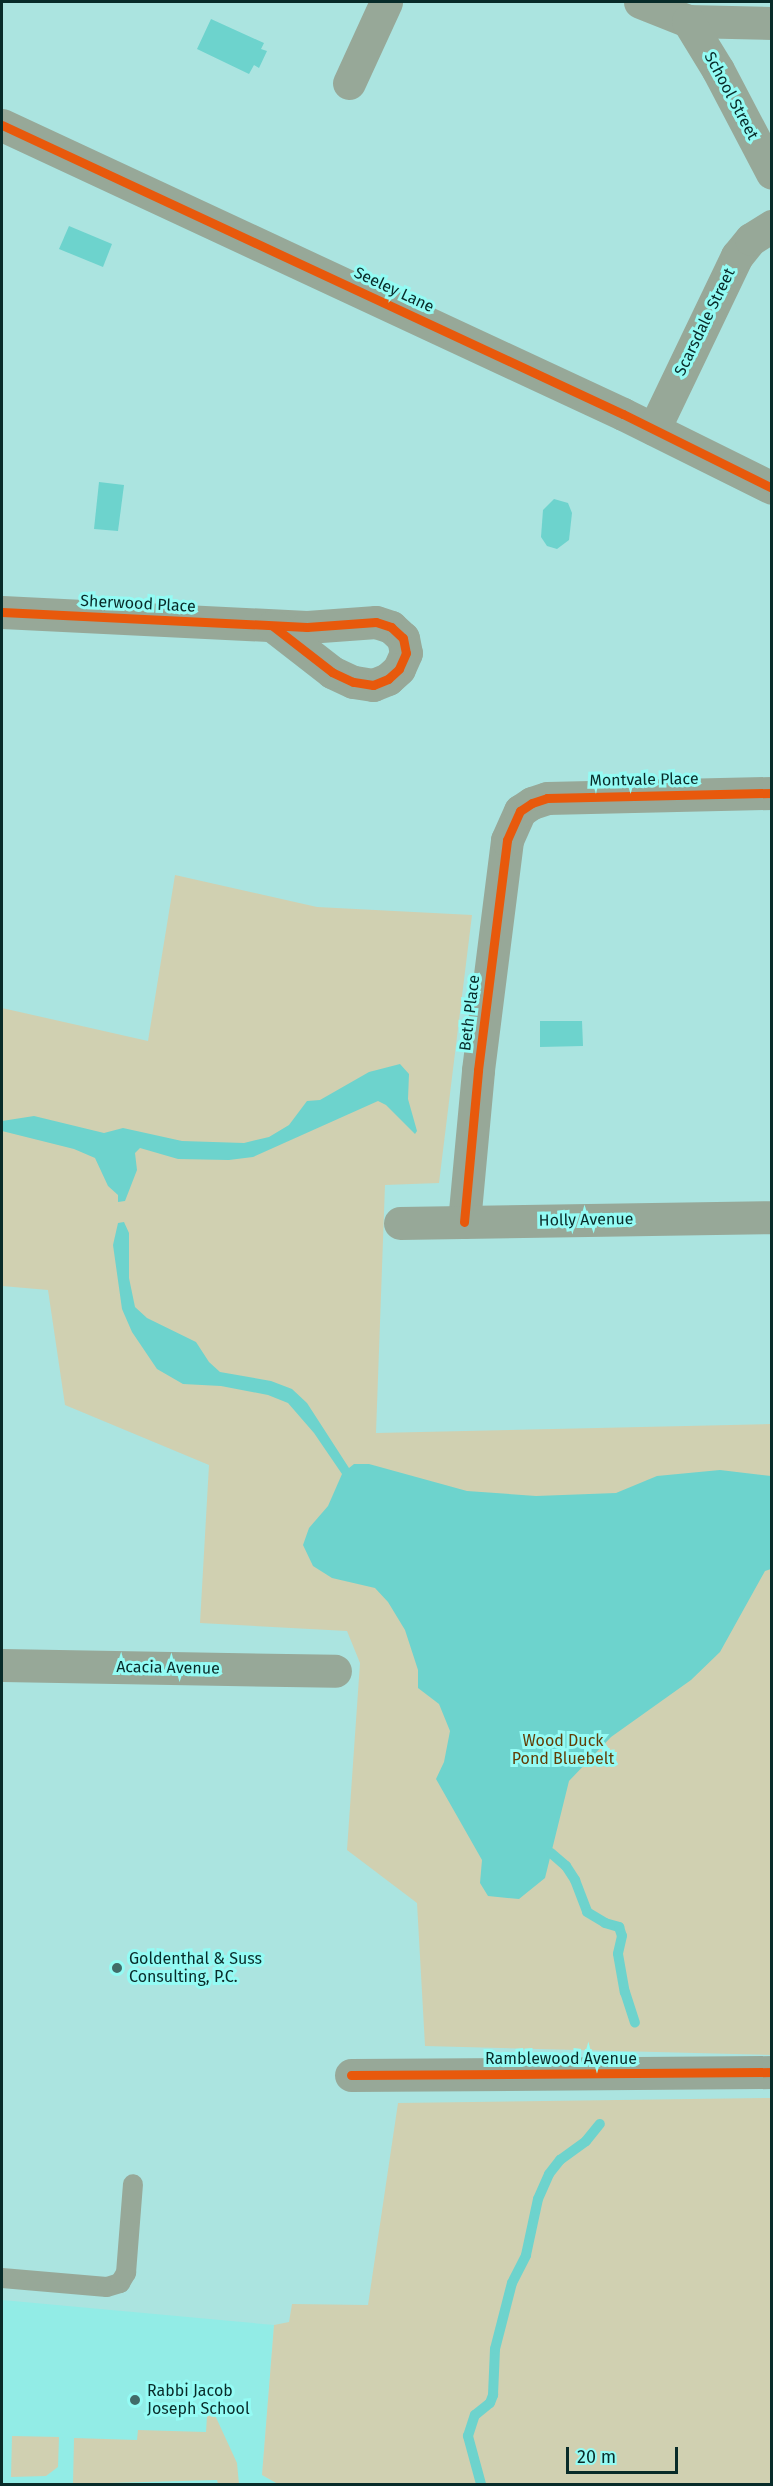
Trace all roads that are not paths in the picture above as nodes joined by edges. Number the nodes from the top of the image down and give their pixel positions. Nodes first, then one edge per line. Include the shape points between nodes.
1 (386, 2) edge
2 (640, 2) edge
3 (688, 21) junction
4 (771, 23) edge
5 (349, 83) dead end
6 (2, 125) edge
7 (771, 172) edge
8 (771, 226) edge
9 (654, 429) junction
10 (771, 488) edge
11 (2, 612) edge
12 (273, 626) dead end
13 (771, 793) edge
14 (520, 811) joint
15 (771, 1216) edge
16 (464, 1221) junction
17 (400, 1223) dead end
18 (2, 1665) edge
19 (335, 1671) dead end
20 (771, 2072) edge
21 (351, 2075) dead end
22 (133, 2184) dead end
23 (2, 2278) edge

1 - 5 street
2 - 3 street
3 - 4 street
3 - 7 street, School Street
6 - 9 street, Seeley Lane
8 - 9 street, Scarsdale Street via 751,239 737,256
9 - 10 street, Seeley Lane
11 - 12 street, Sherwood Place
13 - 14 street, Montvale Place via 547,798
14 - 16 street, Beth Place via 507,840 478,1070
15 - 16 street, Holly Avenue
16 - 17 street, Holly Avenue
18 - 19 street, Acacia Avenue
20 - 21 street, Ramblewood Avenue
22 - 23 lane via 126,2273 120,2283 107,2288

